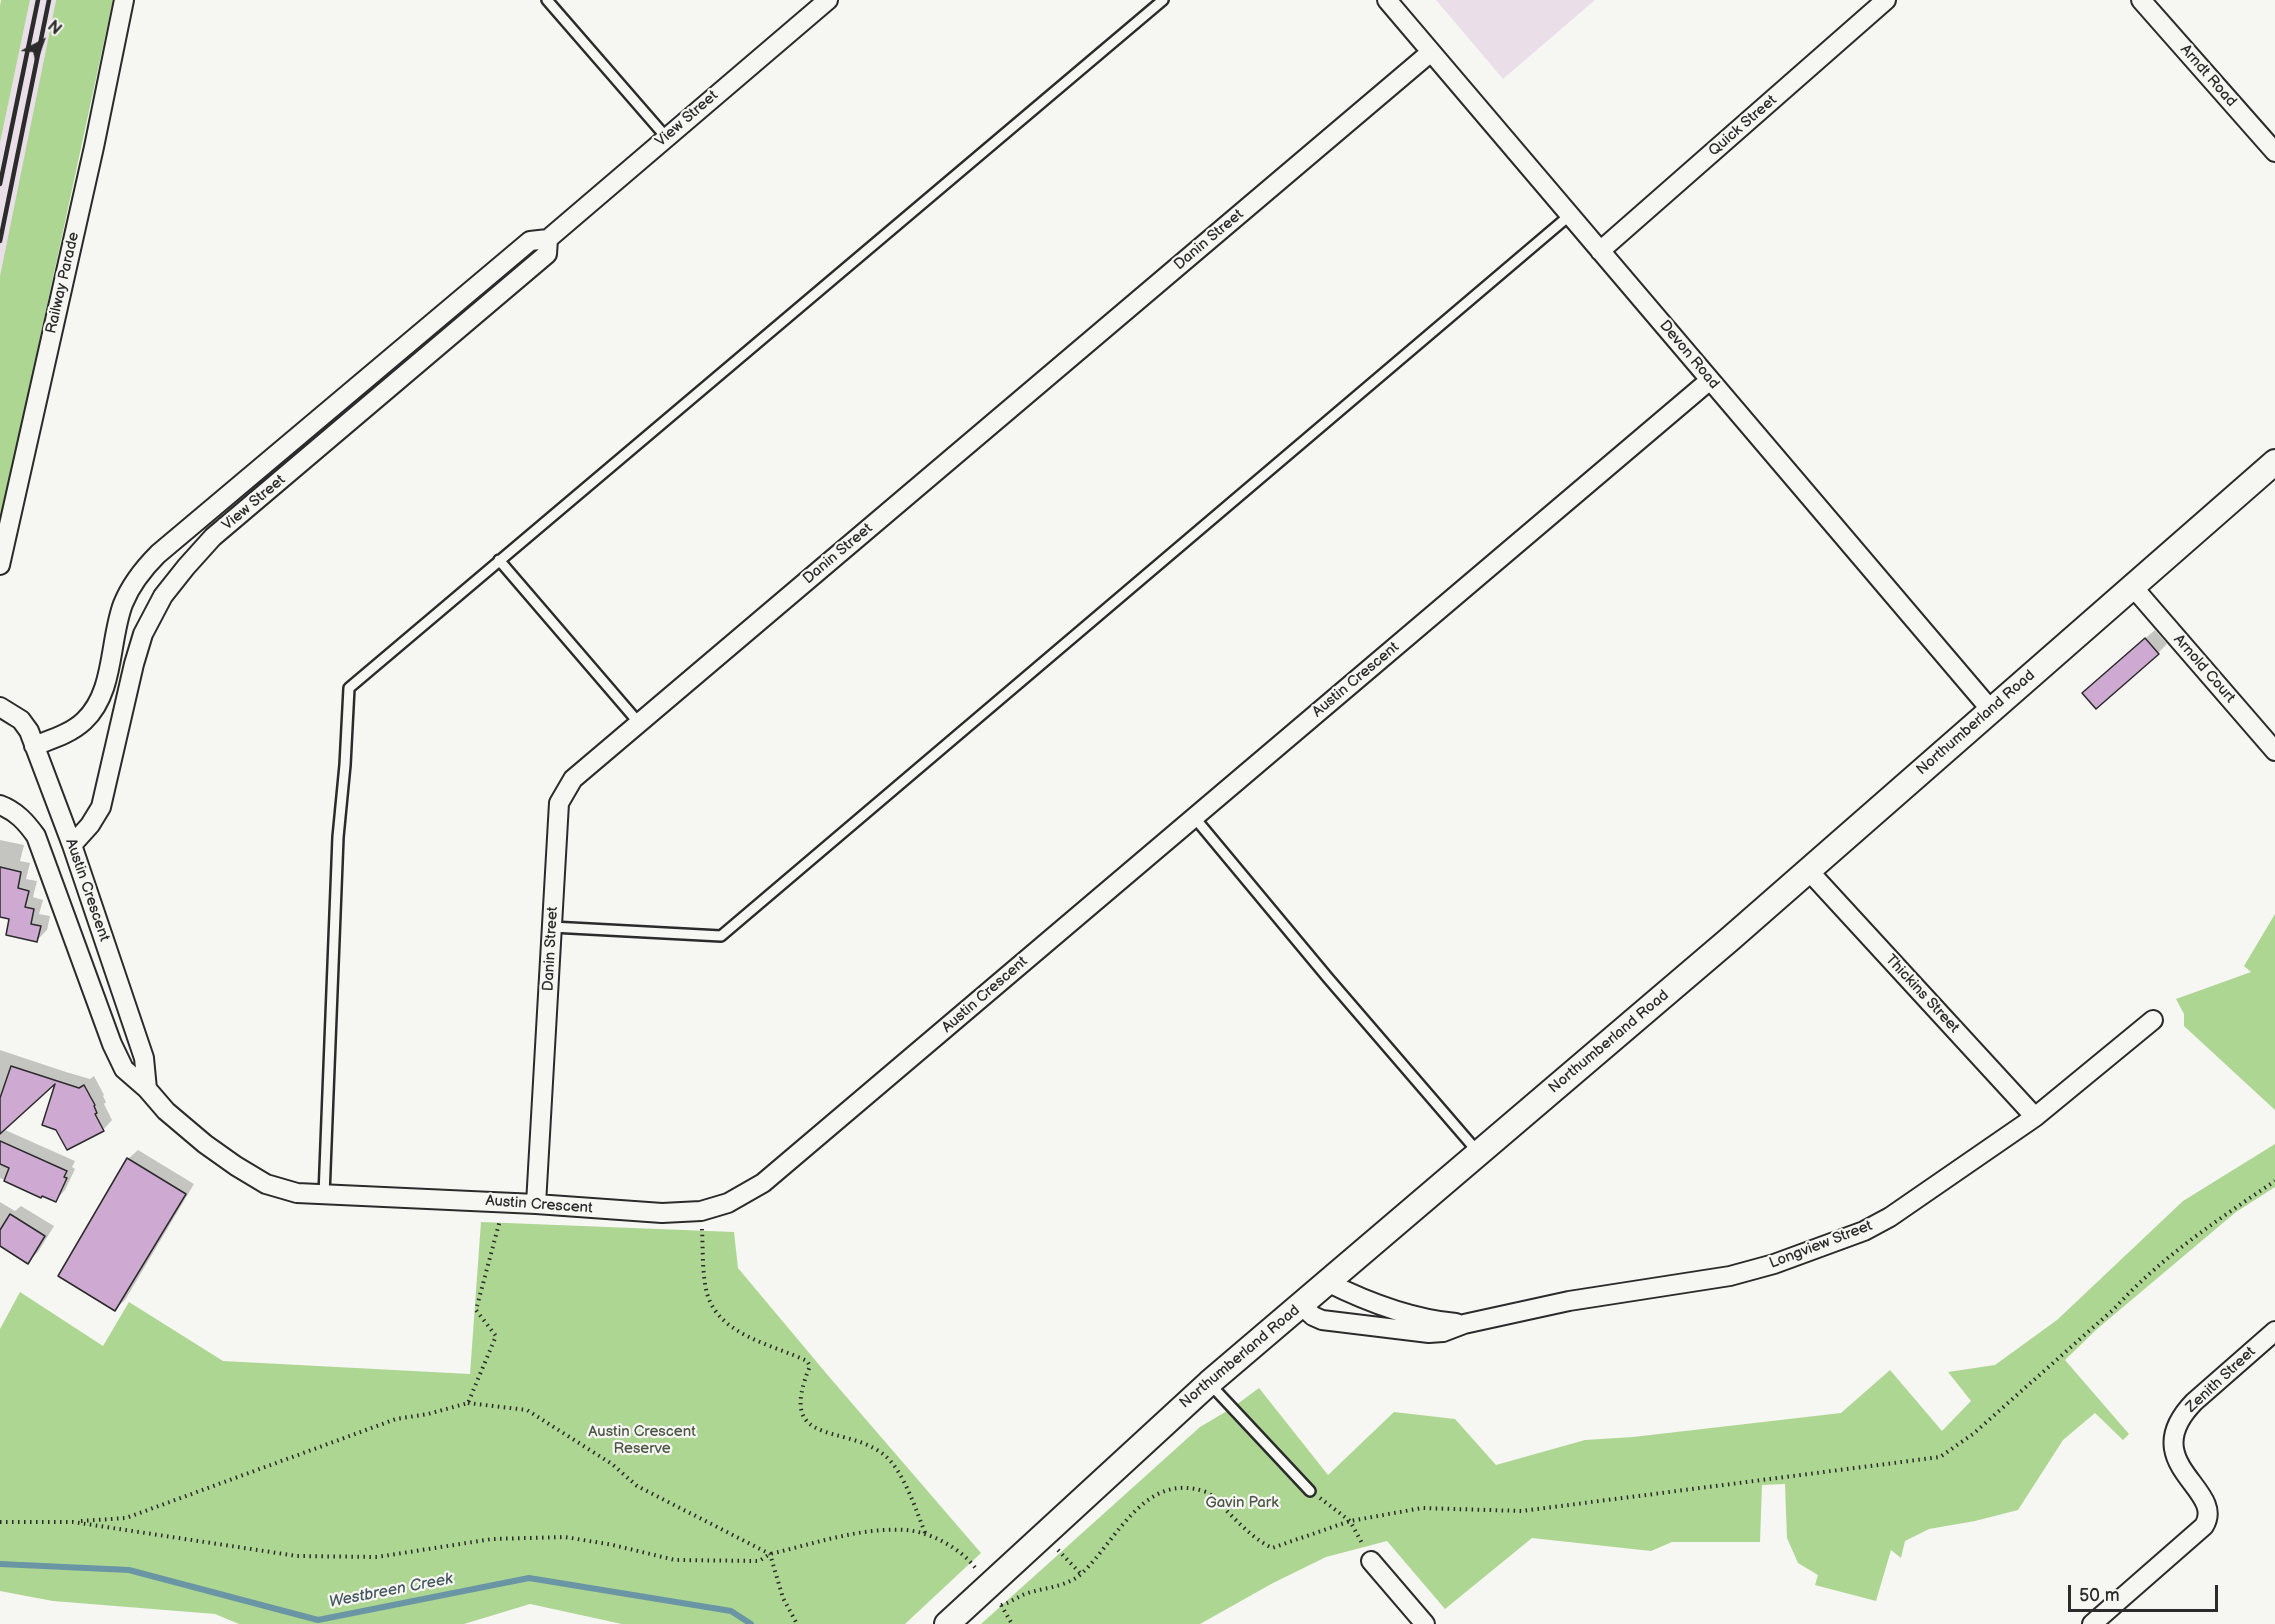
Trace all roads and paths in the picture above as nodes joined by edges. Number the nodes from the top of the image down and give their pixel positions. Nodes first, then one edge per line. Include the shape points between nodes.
1 (124, 0) edge
2 (547, 0) edge
3 (828, 0) edge
4 (1163, 0) edge
5 (1387, 0) edge
6 (1886, 0) edge
7 (2141, 0) edge
8 (1431, 52) junction
9 (666, 137) junction
10 (2275, 152) edge
11 (1570, 215) junction
12 (548, 239) junction
13 (1600, 251) junction
14 (1710, 380) junction
15 (2275, 462) edge
16 (499, 560) junction
17 (0, 565) edge
18 (2133, 586) junction
19 (0, 707) edge
20 (1991, 710) junction
21 (639, 723) junction
22 (34, 746) junction
23 (2275, 751) edge
24 (0, 805) edge
25 (1194, 817) junction
26 (72, 845) junction
27 (1808, 870) junction
28 (552, 927) junction
29 (2153, 1020) dead end
30 (147, 1089) junction
31 (2035, 1117) junction
32 (1479, 1153) junction
33 (2275, 1181) edge
34 (324, 1195) junction
35 (505, 1202) junction
36 (536, 1203) junction
37 (701, 1211) junction
38 (1327, 1282) junction
39 (1301, 1305) junction
40 (1464, 1324) junction
41 (2275, 1331) edge
42 (1209, 1383) junction
43 (468, 1402) junction
44 (1310, 1491) joint
45 (73, 1521) junction
46 (1350, 1521) junction
47 (0, 1522) edge
48 (1043, 1534) junction
49 (926, 1535) junction
50 (770, 1554) junction
51 (1371, 1561) joint
52 (1081, 1574) junction
53 (993, 1597) junction
54 (797, 1624) edge
55 (947, 1624) edge
56 (1012, 1624) edge
57 (1425, 1624) edge
58 (2092, 1624) edge

1 - 17 street, Railway Parade
2 - 9 lane
3 - 9 street, View Street
4 - 16 lane
5 - 8 street, Devon Road
6 - 13 street, Quick Street
7 - 10 street, Arndt Road
8 - 11 street, Devon Road
8 - 21 street, Danin Street
9 - 12 street, View Street
11 - 13 street, Devon Road
11 - 28 lane via 721,936
12 - 22 street, View Street via 530,241 158,554 132,585 122,605 97,705 70,732
12 - 26 street, View Street via 547,254 213,537 163,596 143,634 134,664 101,807
13 - 14 street, Devon Road
14 - 20 street, Devon Road
14 - 25 street, Austin Crescent
15 - 18 street, Northumberland Road
16 - 21 lane
16 - 34 lane via 349,688 338,837
18 - 20 street, Northumberland Road
18 - 23 street, Arnold Court
19 - 22 street, Austin Crescent via 27,726
20 - 27 street, Northumberland Road
21 - 28 street, Danin Street via 573,779 559,803
22 - 26 street, Austin Crescent
24 - 30 street, Austin Crescent via 19,816 36,836 112,1044 124,1069
25 - 32 lane
25 - 37 street, Austin Crescent via 763,1183 728,1203
26 - 30 street, Austin Crescent via 144,1058
27 - 31 street, Thickins Street
27 - 32 street, Northumberland Road
28 - 36 street, Danin Street
29 - 31 street, Longview Street
30 - 34 street, Austin Crescent via 189,1131 249,1174 280,1190
31 - 40 street, Longview Street via 1890,1218 1796,1256 1730,1276 1569,1301
32 - 38 street, Northumberland Road
33 - 46 path via 2204,1230 2135,1286 1973,1434 1940,1457 1522,1511 1422,1508
34 - 35 street, Austin Crescent
35 - 36 street, Austin Crescent
35 - 43 path via 476,1310 496,1336
36 - 37 street, Austin Crescent via 662,1213
37 - 49 path via 706,1290 715,1310 738,1332 807,1360 810,1366 802,1383 801,1400 806,1421 820,1431 882,1454 897,1471
38 - 39 street, Northumberland Road
38 - 40 street, Longview Street via 1355,1296 1425,1318
39 - 40 street, Longview Street via 1322,1320 1429,1333
39 - 42 street, Northumberland Road
41 - 58 street, Zenith Street via 2194,1402 2178,1424 2174,1454 2205,1500 2207,1522
42 - 44 lane
42 - 48 street, Northumberland Road
43 - 45 path via 396,1419 126,1518
43 - 50 path via 527,1410 612,1464 637,1486
44 - 46 path
45 - 47 path
45 - 50 path via 297,1556 377,1557 492,1539 565,1537 675,1560 759,1561
46 - 51 path
46 - 52 path via 1272,1548 1258,1541 1208,1493 1181,1487 1138,1506
48 - 52 path
48 - 53 street, Northumberland Road
49 - 50 path via 906,1530 861,1533
49 - 53 path via 966,1557
50 - 54 path via 783,1598
51 - 57 street
52 - 53 path via 1065,1584
53 - 55 street, Northumberland Road
53 - 56 path

